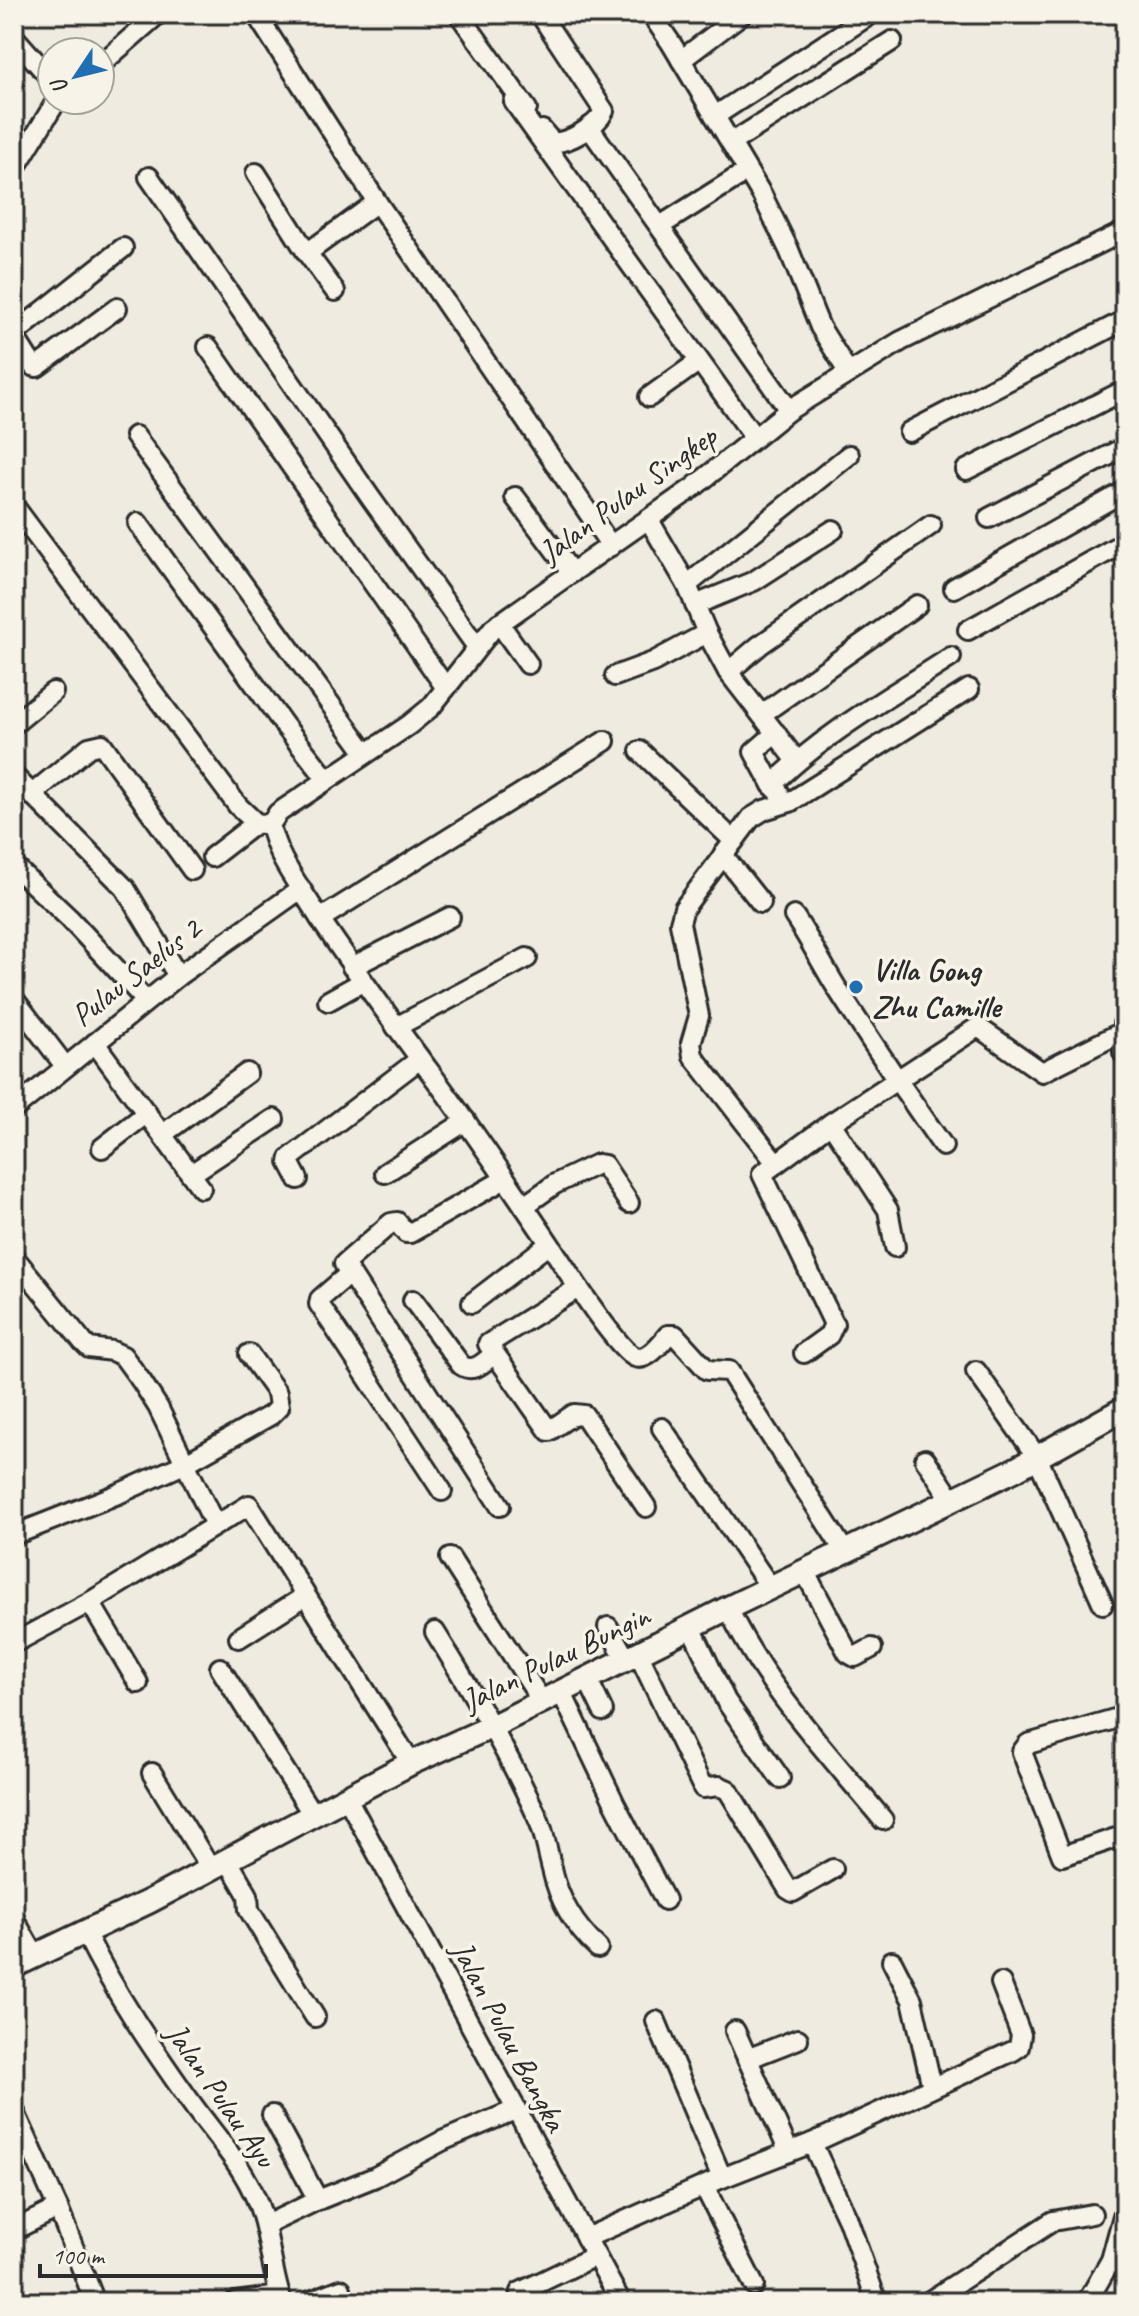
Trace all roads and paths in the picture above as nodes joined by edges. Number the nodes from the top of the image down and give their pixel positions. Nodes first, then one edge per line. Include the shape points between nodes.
1 (158, 14) edge
2 (256, 14) edge
3 (459, 14) edge
4 (540, 14) edge
5 (651, 14) edge
6 (742, 14) edge
7 (871, 14) edge
8 (14, 37) edge
9 (892, 41) dead end
10 (116, 51) edge
11 (681, 60) junction
12 (36, 62) edge
13 (514, 102) dead end
14 (46, 116) edge
15 (715, 116) junction
16 (589, 127) junction
17 (731, 143) junction
18 (16, 161) edge
19 (256, 173) dead end
20 (149, 177) dead end
21 (736, 178) dead end
22 (377, 202) junction
23 (660, 226) junction
24 (1125, 231) edge
25 (123, 248) dead end
26 (307, 253) junction
27 (335, 291) dead end
28 (117, 308) dead end
29 (1125, 320) edge
30 (14, 335) edge
31 (208, 347) dead end
32 (698, 362) junction
33 (848, 372) junction
34 (1125, 390) edge
35 (649, 397) dead end
36 (789, 410) junction
37 (909, 432) dead end
38 (135, 436) dead end
39 (754, 437) junction
40 (1125, 447) edge
41 (849, 455) dead end
42 (966, 470) dead end
43 (1125, 491) edge
44 (515, 497) dead end
45 (14, 506) edge
46 (989, 518) dead end
47 (649, 520) junction
48 (138, 523) dead end
49 (931, 525) dead end
50 (833, 530) dead end
51 (1125, 542) edge
52 (611, 546) junction
53 (572, 573) junction
54 (687, 585) junction
55 (954, 588) dead end
56 (695, 605) junction
57 (917, 605) dead end
58 (499, 623) junction
59 (968, 630) dead end
60 (707, 633) junction
61 (477, 647) junction
62 (951, 657) dead end
63 (528, 664) dead end
64 (728, 672) junction
65 (615, 676) dead end
66 (446, 688) junction
67 (969, 689) dead end
68 (53, 692) dead end
69 (762, 714) junction
70 (14, 724) edge
71 (776, 733) junction
72 (605, 741) dead end
73 (640, 751) dead end
74 (366, 753) junction
75 (797, 761) junction
76 (14, 776) edge
77 (326, 778) junction
78 (772, 785) junction
79 (31, 795) junction
80 (790, 802) junction
81 (263, 824) junction
82 (729, 848) junction
83 (212, 857) dead end
84 (14, 866) edge
85 (192, 870) dead end
86 (301, 889) junction
87 (761, 903) dead end
88 (794, 916) dead end
89 (450, 917) dead end
90 (320, 919) junction
91 (527, 958) dead end
92 (357, 975) junction
93 (178, 976) junction
94 (14, 999) edge
95 (146, 1001) junction
96 (328, 1001) dead end
97 (396, 1027) junction
98 (1125, 1036) edge
99 (95, 1043) junction
100 (420, 1059) junction
101 (65, 1066) junction
102 (247, 1073) dead end
103 (897, 1080) junction
104 (14, 1109) edge
105 (147, 1113) junction
106 (274, 1119) dead end
107 (466, 1121) junction
108 (831, 1123) junction
109 (163, 1134) junction
110 (943, 1146) dead end
111 (102, 1148) dead end
112 (776, 1163) junction
113 (385, 1173) dead end
114 (298, 1179) dead end
115 (505, 1179) junction
116 (629, 1203) dead end
117 (524, 1206) junction
118 (549, 1244) junction
119 (895, 1247) dead end
120 (14, 1257) edge
121 (349, 1274) junction
122 (578, 1288) junction
123 (413, 1300) dead end
124 (472, 1303) dead end
125 (804, 1353) dead end
126 (249, 1354) dead end
127 (494, 1354) junction
128 (976, 1371) dead end
129 (1125, 1408) edge
130 (662, 1428) dead end
131 (1037, 1457) junction
132 (925, 1459) dead end
133 (184, 1464) junction
134 (442, 1491) dead end
135 (952, 1500) junction
136 (500, 1506) dead end
137 (646, 1507) dead end
138 (215, 1525) junction
139 (14, 1535) edge
140 (845, 1552) junction
141 (450, 1558) dead end
142 (805, 1572) junction
143 (770, 1587) junction
144 (305, 1596) junction
145 (90, 1602) junction
146 (1103, 1604) dead end
147 (728, 1608) junction
148 (608, 1627) dead end
149 (691, 1627) junction
150 (435, 1632) dead end
151 (239, 1638) dead end
152 (14, 1643) edge
153 (872, 1648) dead end
154 (632, 1656) junction
155 (220, 1668) dead end
156 (587, 1678) junction
157 (138, 1683) dead end
158 (551, 1695) junction
159 (603, 1711) dead end
160 (1125, 1716) edge
161 (493, 1726) junction
162 (411, 1763) junction
163 (152, 1773) dead end
164 (780, 1778) dead end
165 (347, 1798) junction
166 (313, 1815) junction
167 (883, 1820) dead end
168 (1125, 1835) edge
169 (218, 1863) junction
170 (833, 1869) dead end
171 (665, 1900) dead end
172 (14, 1919) edge
173 (85, 1932) junction
174 (598, 1948) dead end
175 (35, 1956) junction
176 (892, 1961) dead end
177 (14, 1966) edge
178 (1001, 1983) dead end
179 (315, 2017) dead end
180 (656, 2021) dead end
181 (735, 2031) dead end
182 (798, 2039) dead end
183 (747, 2059) junction
184 (932, 2087) junction
185 (14, 2110) edge
186 (515, 2110) junction
187 (272, 2115) dead end
188 (812, 2143) junction
189 (789, 2152) junction
190 (722, 2178) junction
191 (704, 2186) junction
192 (318, 2200) junction
193 (58, 2208) junction
194 (1092, 2214) dead end
195 (1123, 2216) dead end
196 (266, 2225) junction
197 (14, 2230) edge
198 (586, 2238) junction
199 (595, 2256) junction
200 (754, 2285) dead end
201 (341, 2289) dead end
202 (520, 2292) dead end
203 (281, 2299) edge
204 (95, 2302) edge
205 (235, 2302) edge
206 (308, 2302) edge
207 (621, 2302) edge
208 (877, 2302) edge
209 (928, 2302) edge
210 (1087, 2302) edge

1 - 10 street
2 - 22 street
3 - 16 street via 552,142 561,143
4 - 16 street via 604,109
5 - 11 street
6 - 11 street
7 - 15 street
8 - 12 street
9 - 17 street
11 - 15 street
13 - 32 street
14 - 18 street
15 - 17 street
16 - 23 street
17 - 33 street via 777,225 820,327
19 - 26 street
20 - 61 street
21 - 23 street
22 - 26 street
22 - 52 street
23 - 36 street
24 - 33 street, Jalan Pulau Singkep via 958,311
25 - 30 street
26 - 27 street
28 - 30 street via 37,367
29 - 37 street
31 - 66 street
32 - 35 street
32 - 39 street
33 - 36 street, Jalan Pulau Singkep
34 - 42 street
36 - 39 street, Jalan Pulau Singkep
38 - 74 street
39 - 47 street, Jalan Pulau Singkep
40 - 46 street
41 - 54 street
43 - 55 street
44 - 53 street
45 - 81 street via 238,806
47 - 52 street, Jalan Pulau Singkep
47 - 54 street
48 - 77 street
49 - 64 street
50 - 56 street via 754,581
51 - 59 street
52 - 53 street, Jalan Pulau Singkep
53 - 58 street, Jalan Pulau Singkep
54 - 56 street
56 - 60 street
57 - 69 street
58 - 61 street, Jalan Pulau Singkep
58 - 63 street
60 - 64 street
60 - 65 street
61 - 66 street, Jalan Pulau Singkep
62 - 75 street
64 - 69 street
66 - 74 street, Jalan Pulau Singkep via 409,725
67 - 80 street
68 - 70 street
69 - 71 street
71 - 75 street
71 - 78 street via 754,752
72 - 90 street
73 - 82 street
74 - 77 street, Jalan Pulau Singkep
75 - 78 street
76 - 79 street
77 - 81 street, Jalan Pulau Singkep
78 - 80 street
79 - 85 street via 89,747 102,744
79 - 93 street via 125,888
80 - 82 street via 758,813
81 - 83 street, Jalan Pulau Singkep
81 - 86 street
82 - 87 street
82 - 112 street via 681,917 699,1016 691,1050
84 - 95 street
86 - 90 street
86 - 93 street, Pulau Saelus 2
88 - 103 street
89 - 92 street
90 - 92 street
91 - 97 street
92 - 96 street
92 - 97 street
93 - 95 street, Pulau Saelus 2
94 - 101 street
95 - 99 street, Pulau Saelus 2
97 - 100 street
98 - 103 street via 1042,1072 978,1027
99 - 101 street, Pulau Saelus 2
99 - 105 street
100 - 107 street
100 - 114 street via 290,1158
101 - 104 street, Pulau Saelus 2
102 - 109 street
103 - 108 street
103 - 110 street
105 - 109 street
105 - 111 street
106 - 109 street via 196,1181
107 - 113 street
107 - 115 street
108 - 112 street
108 - 119 street via 888,1210
112 - 125 street via 762,1174 834,1324 829,1335
115 - 117 street
115 - 121 street via 410,1233 391,1223 345,1262
116 - 117 street via 600,1164 555,1184
117 - 118 street
118 - 122 street
118 - 124 street
120 - 133 street via 89,1348 123,1356 158,1407
121 - 134 street via 320,1299 322,1312
121 - 136 street
122 - 127 street via 490,1341
122 - 140 street via 634,1357 646,1357 668,1335 675,1335 707,1370 729,1371
123 - 127 street via 467,1369
126 - 133 street via 277,1393 279,1407
127 - 137 street via 549,1431 574,1414 584,1415
128 - 131 street
129 - 131 street, Jalan Pulau Bungin
130 - 143 street
131 - 135 street, Jalan Pulau Bungin
131 - 146 street
132 - 135 street
133 - 138 street
133 - 139 street
135 - 140 street, Jalan Pulau Bungin
138 - 144 street via 249,1505
138 - 145 street
140 - 142 street, Jalan Pulau Bungin
141 - 158 street
142 - 143 street, Jalan Pulau Bungin
142 - 153 street via 848,1653 855,1657
143 - 147 street, Jalan Pulau Bungin
144 - 151 street
144 - 162 street
145 - 152 street
145 - 157 street
147 - 149 street, Jalan Pulau Bungin
147 - 167 street via 776,1688
148 - 154 street
149 - 154 street, Jalan Pulau Bungin
149 - 164 street via 726,1701
150 - 161 street
154 - 156 street, Jalan Pulau Bungin
154 - 170 street via 703,1788 728,1790 788,1889 793,1892
155 - 166 street
156 - 158 street, Jalan Pulau Bungin
156 - 159 street
158 - 161 street, Jalan Pulau Bungin
158 - 171 street
160 - 168 street via 1028,1744 1022,1752 1062,1856
161 - 162 street, Jalan Pulau Bungin
161 - 174 street via 544,1830 564,1905
162 - 165 street, Jalan Pulau Bungin
163 - 169 street
165 - 166 street, Jalan Pulau Bungin
165 - 186 street, Jalan Pulau Bangka
166 - 169 street, Jalan Pulau Bungin
169 - 173 street, Jalan Pulau Bungin
169 - 179 street via 248,1895 249,1910
172 - 175 street
173 - 175 street, Jalan Pulau Bungin
173 - 196 street, Jalan Pulau Ayu via 143,2034 252,2189
175 - 177 street, Jalan Pulau Bungin
176 - 184 street via 912,2000
178 - 184 street via 1021,2035 1019,2047
180 - 190 street
181 - 183 street
182 - 183 street
183 - 189 street
184 - 188 street
185 - 193 street
186 - 192 street
186 - 198 street, Jalan Pulau Bangka
187 - 192 street
188 - 189 street
188 - 208 street via 848,2220
189 - 190 street
190 - 191 street
191 - 198 street
191 - 200 street
192 - 196 street
193 - 197 street
193 - 204 street
194 - 209 street via 1053,2221
195 - 210 street via 1111,2260
196 - 203 street, Jalan Pulau Ayu
198 - 199 street, Jalan Pulau Bangka
199 - 202 street
199 - 207 street, Jalan Pulau Bangka
201 - 206 street
203 - 205 street

